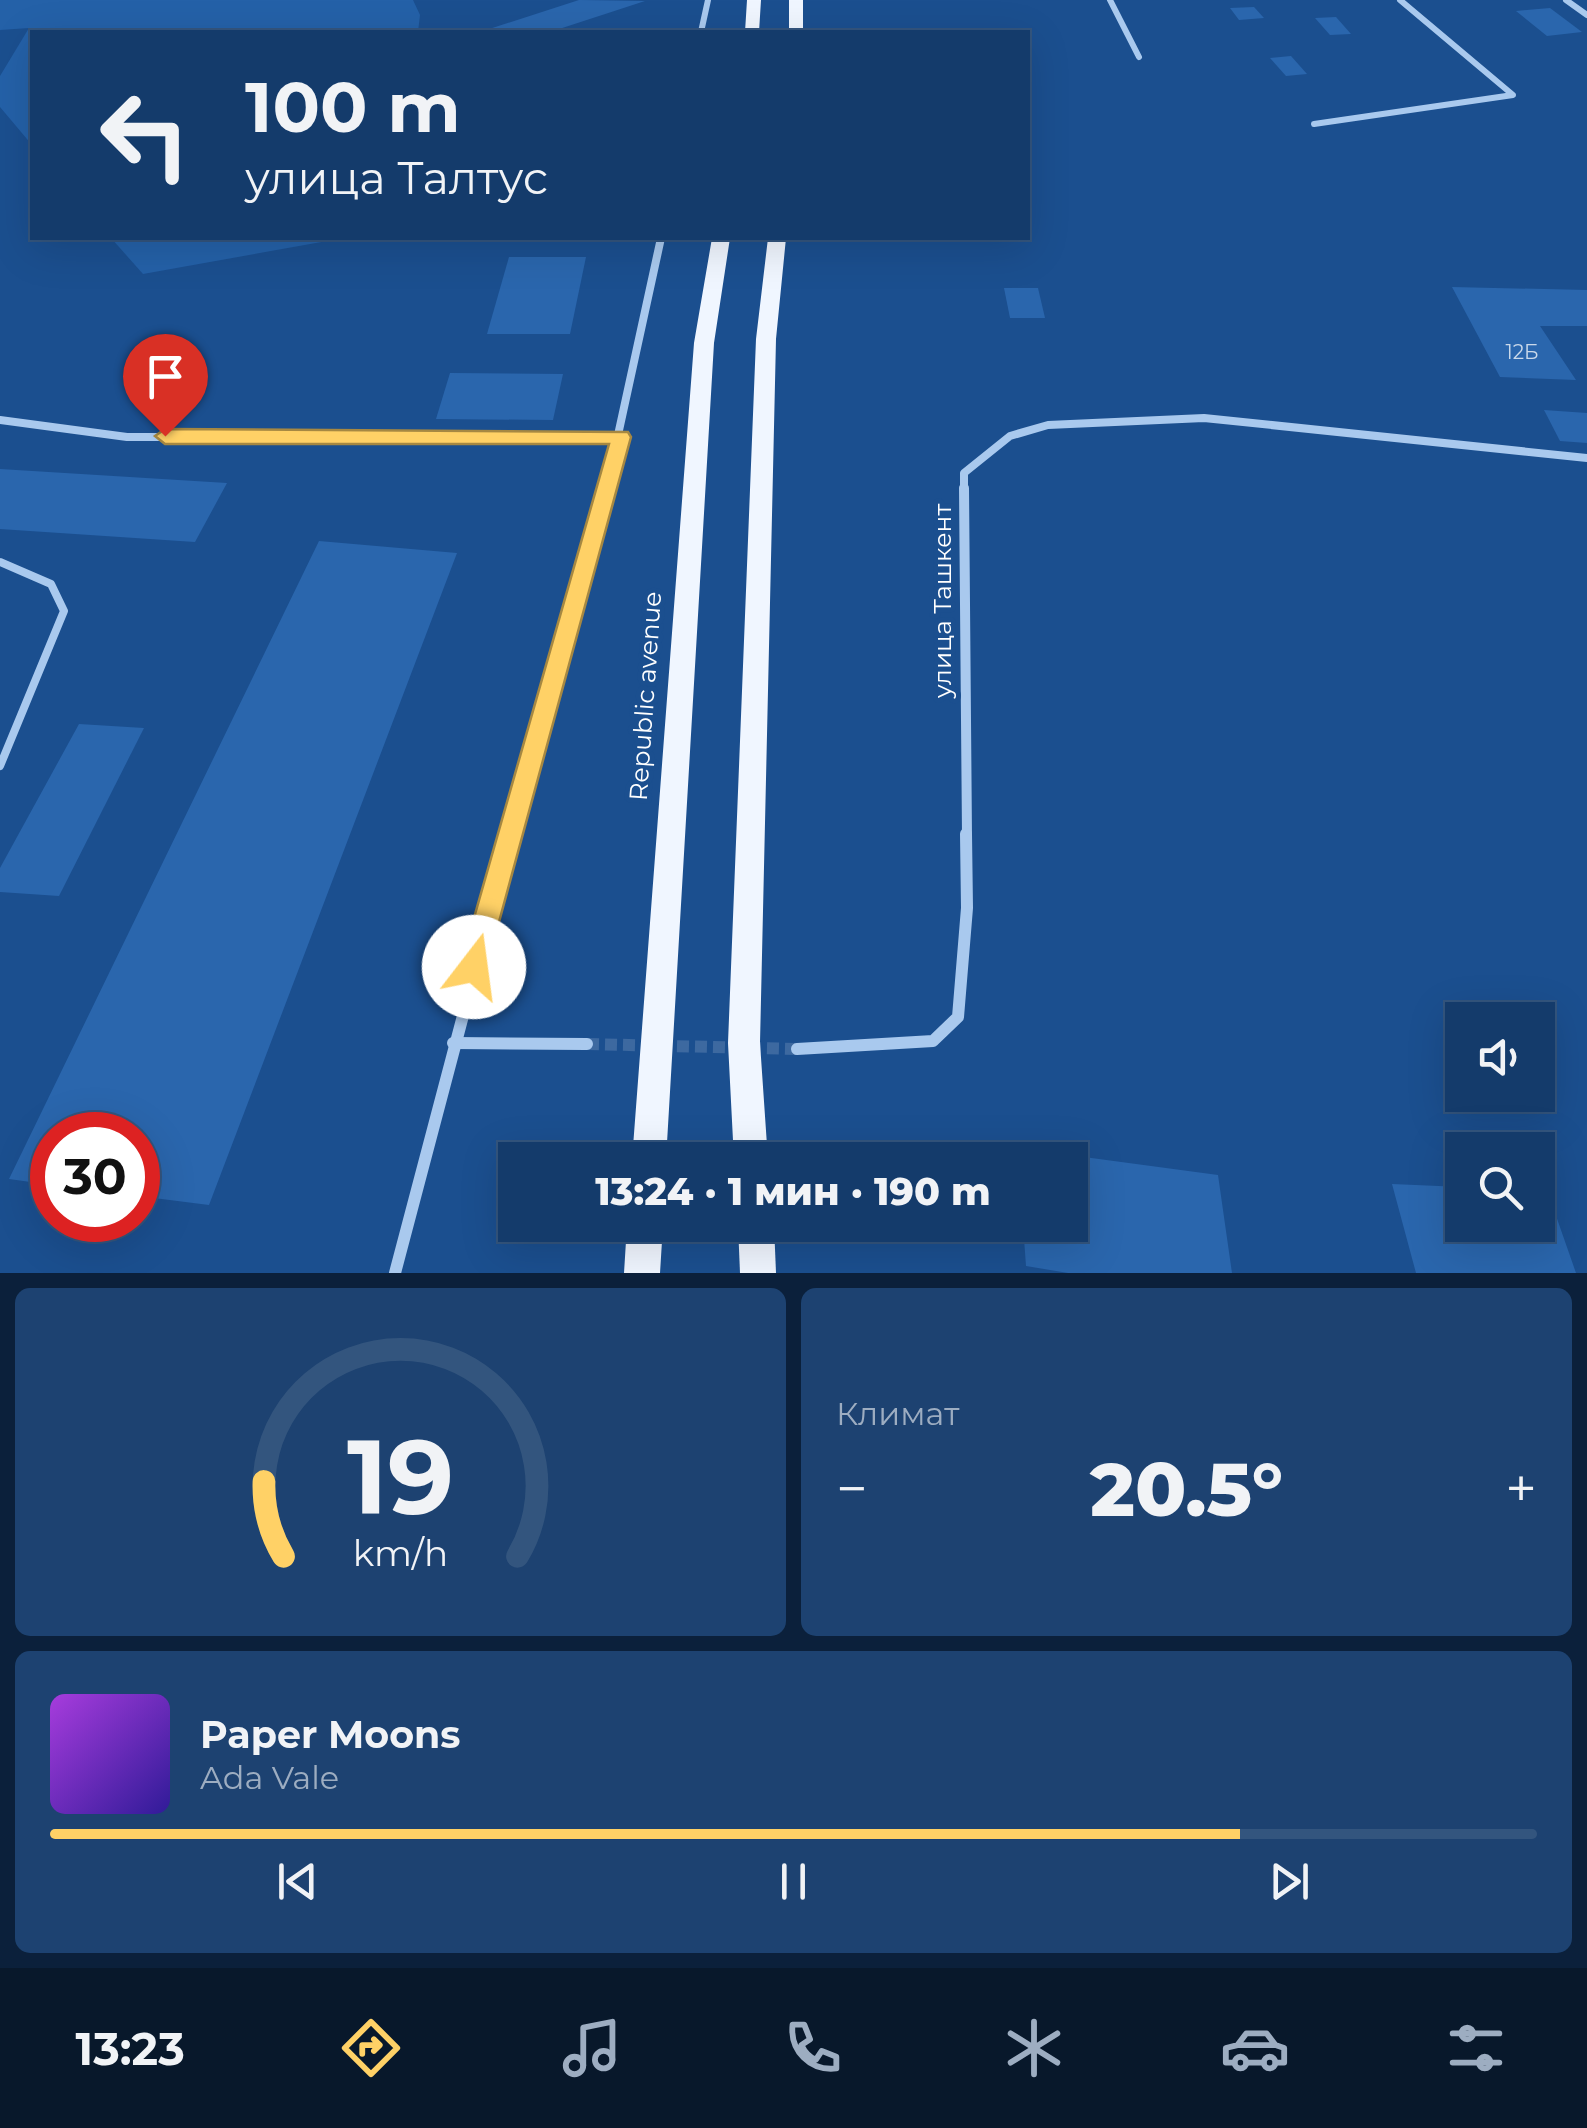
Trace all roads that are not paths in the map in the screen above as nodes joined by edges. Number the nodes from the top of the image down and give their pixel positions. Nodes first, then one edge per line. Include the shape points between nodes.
1 (708, 0) edge
2 (754, 0) edge
3 (796, 0) edge
4 (1110, 0) edge
5 (1400, 0) edge
6 (1566, 0) edge
7 (1587, 15) edge
8 (702, 30) edge
9 (752, 30) edge
10 (796, 30) edge
11 (1138, 58) dead end
12 (1314, 124) dead end
13 (661, 240) edge
14 (721, 240) edge
15 (777, 240) edge
16 (0, 420) edge
17 (621, 437) junction
18 (1587, 458) edge
19 (0, 562) edge
20 (0, 766) edge
21 (453, 1043) junction
22 (587, 1044) tunnel mouth
23 (797, 1049) tunnel mouth
24 (651, 1142) edge
25 (751, 1142) edge
26 (644, 1242) edge
27 (757, 1242) edge
28 (396, 1273) edge
29 (642, 1273) edge
30 (758, 1273) edge

1 - 8 street
2 - 9 main road
3 - 10 main road
4 - 11 street
5 - 12 street via 1512,95
6 - 7 street
13 - 17 street
14 - 24 main road, Republic avenue via 704,343
15 - 25 main road via 766,339 745,1024
16 - 17 street via 127,436
17 - 21 street
18 - 23 street, улица Ташкент via 1204,418 1048,425 1010,436 982,455 964,474 967,908 958,1018 933,1042
19 - 20 lane via 51,584 64,611
21 - 22 street
21 - 28 street
26 - 29 main road
27 - 30 main road

